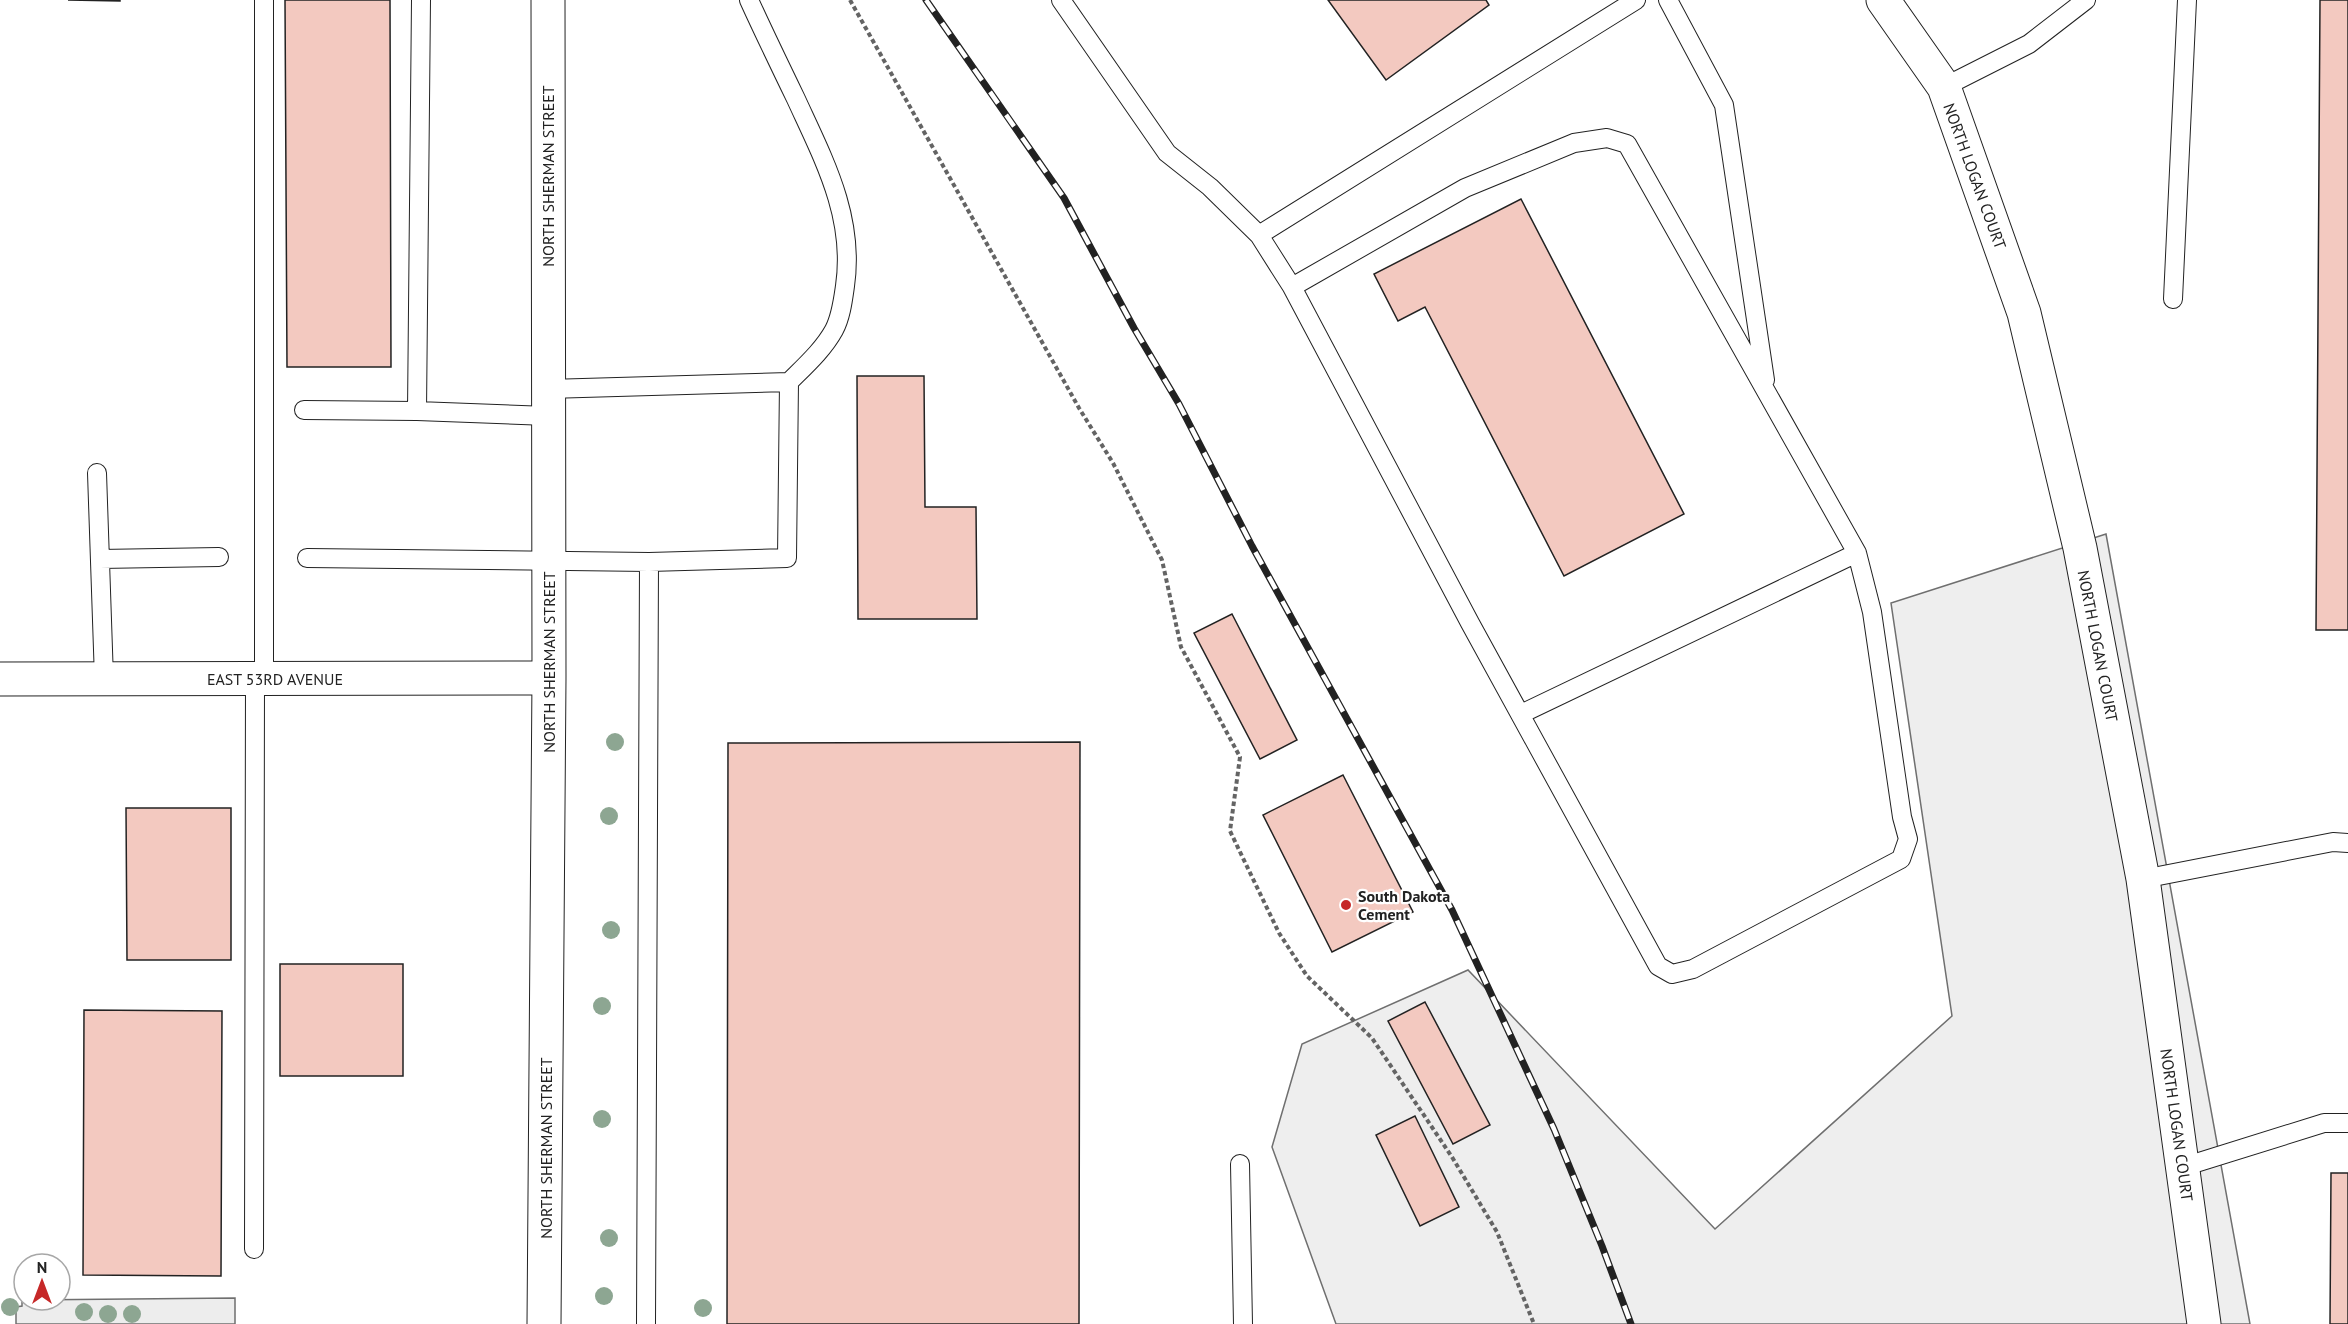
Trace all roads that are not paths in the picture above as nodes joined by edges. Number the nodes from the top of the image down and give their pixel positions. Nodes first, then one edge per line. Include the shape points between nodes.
1 (264, 0) edge
2 (421, 0) edge
3 (548, 0) edge
4 (749, 0) edge
5 (1061, 0) edge
6 (1636, 0) edge
7 (1668, 0) edge
8 (1883, 0) edge
9 (2086, 0) edge
10 (2187, 0) edge
11 (1944, 87) junction
12 (1259, 235) junction
13 (1292, 287) junction
14 (2173, 300) dead end
15 (789, 382) junction
16 (1767, 392) junction
17 (548, 402) junction
18 (304, 410) dead end
19 (417, 411) junction
20 (97, 473) dead end
21 (1857, 553) junction
22 (219, 556) dead end
23 (307, 558) dead end
24 (100, 559) junction
25 (549, 562) junction
26 (650, 562) junction
27 (549, 678) junction
28 (104, 679) junction
29 (260, 679) junction
30 (0, 680) edge
31 (1521, 714) junction
32 (2348, 843) edge
33 (2144, 879) junction
34 (2348, 1123) edge
35 (1240, 1164) dead end
36 (2182, 1167) junction
37 (254, 1249) dead end
38 (544, 1324) edge
39 (646, 1324) edge
40 (1243, 1324) edge
41 (2204, 1324) edge

1 - 29 lane
2 - 19 lane
3 - 17 street, NORTH SHERMAN STREET
4 - 15 lane via 831,174 846,234 846,281 834,329
5 - 12 lane via 1167,153 1210,187
6 - 12 lane
7 - 16 lane via 1724,105
8 - 11 street, NORTH LOGAN COURT
9 - 11 lane via 2029,44
10 - 14 lane
11 - 33 street, NORTH LOGAN COURT via 2024,313 2080,548
12 - 13 lane
13 - 16 lane via 1466,188 1574,143 1607,138 1627,144
13 - 31 lane
15 - 17 lane
15 - 26 lane via 788,558
16 - 21 lane
17 - 19 lane
17 - 25 street, NORTH SHERMAN STREET
18 - 19 lane
20 - 24 lane
21 - 31 lane
21 - 31 lane via 1872,612 1908,839 1901,859 1694,969 1672,974 1658,966
22 - 24 lane
23 - 25 lane
24 - 28 lane
25 - 26 lane
25 - 27 street, NORTH SHERMAN STREET
26 - 39 lane
27 - 29 street, EAST 53RD AVENUE
27 - 38 street, NORTH SHERMAN STREET
28 - 29 street, EAST 53RD AVENUE
28 - 30 street, EAST 53RD AVENUE
29 - 37 lane
32 - 33 lane
33 - 36 street, NORTH LOGAN COURT
34 - 36 lane via 2325,1123
35 - 40 lane
36 - 41 street, NORTH LOGAN COURT

